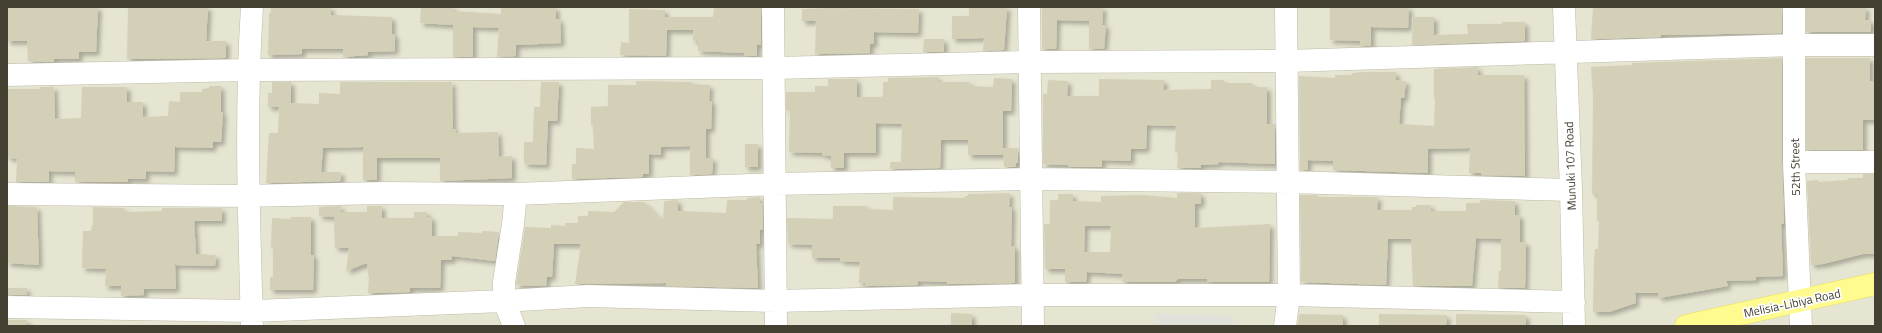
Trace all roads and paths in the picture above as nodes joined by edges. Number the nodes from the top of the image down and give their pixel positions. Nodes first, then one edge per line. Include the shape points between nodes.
1 (252, 7) edge
2 (773, 7) edge
3 (1029, 7) edge
4 (1286, 7) edge
5 (1564, 7) edge
6 (1794, 7) edge
7 (1794, 45) junction
8 (1875, 45) edge
9 (1565, 53) junction
10 (1287, 61) junction
11 (1030, 62) junction
12 (774, 68) junction
13 (248, 70) junction
14 (7, 75) edge
15 (1794, 162) junction
16 (1875, 162) edge
17 (1031, 179) junction
18 (1288, 182) junction
19 (775, 184) junction
20 (1571, 190) junction
21 (7, 194) edge
22 (516, 194) junction
23 (248, 196) junction
24 (1875, 284) edge
25 (1032, 295) junction
26 (1289, 295) junction
27 (504, 301) junction
28 (776, 301) junction
29 (1574, 302) junction
30 (1800, 302) junction
31 (7, 307) edge
32 (252, 318) edge
33 (514, 326) edge
34 (776, 326) edge
35 (1033, 326) edge
36 (1285, 326) edge
37 (1574, 326) edge
38 (1686, 326) edge
39 (1801, 326) edge

1 - 13 street
2 - 12 street
3 - 11 street
4 - 10 street
5 - 9 street, Munuki 107 Road
6 - 7 street, 52th Street
7 - 8 street
7 - 9 street
7 - 15 street, 52th Street
9 - 10 street
9 - 20 street, Munuki 107 Road
10 - 11 street
10 - 18 street
11 - 12 street
11 - 17 street
12 - 13 street
12 - 19 street
13 - 14 street
13 - 23 street
15 - 16 street
15 - 30 street, 52th Street
17 - 18 street
17 - 19 street
17 - 25 street
18 - 20 street
18 - 26 street
19 - 22 street
19 - 28 street
20 - 29 street, Munuki 107 Road
21 - 23 street
22 - 23 street
22 - 27 street via 504,282
23 - 32 street
24 - 30 main road, Melisia-Libiya Road
25 - 26 street
25 - 28 street
25 - 35 street
26 - 29 street
26 - 36 street
27 - 28 street via 588,296
27 - 32 street
27 - 33 street
28 - 34 street
29 - 37 street, Munuki 107 Road
30 - 38 main road, Melisia-Libiya Road
30 - 39 street, 52th Street
31 - 32 street

